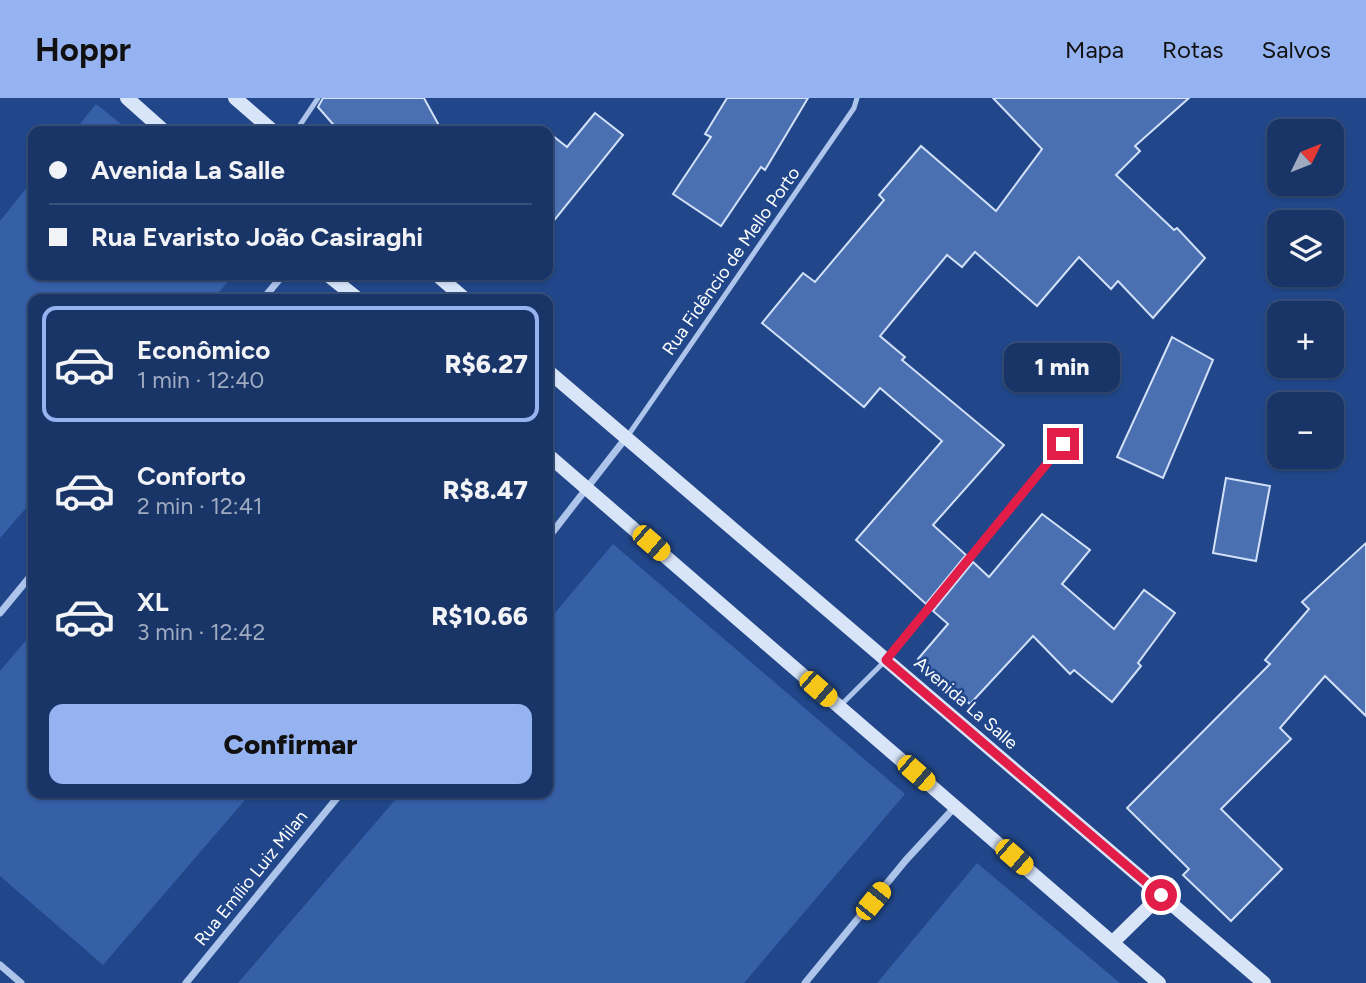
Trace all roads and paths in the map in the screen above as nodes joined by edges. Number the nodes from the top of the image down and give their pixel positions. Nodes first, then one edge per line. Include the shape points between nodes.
1 (127, 98) edge
2 (235, 98) edge
3 (318, 98) edge
4 (857, 98) edge
5 (158, 126) edge
6 (267, 126) edge
7 (299, 126) edge
8 (279, 280) edge
9 (334, 280) edge
10 (443, 280) edge
11 (267, 294) edge
12 (352, 294) edge
13 (459, 294) edge
14 (553, 375) edge
15 (625, 439) junction
16 (1063, 444) dead end
17 (553, 459) edge
18 (588, 488) junction
19 (553, 532) edge
20 (28, 579) edge
21 (0, 612) edge
22 (886, 660) junction
23 (839, 707) junction
24 (337, 798) edge
25 (955, 807) junction
26 (1161, 895) junction
27 (1113, 942) junction
28 (0, 965) edge
29 (21, 983) edge
30 (186, 983) edge
31 (805, 983) edge
32 (1159, 983) edge
33 (1264, 983) edge

1 - 5 main road
2 - 6 main road
3 - 7 lane
4 - 15 lane, Rua Fidêncio de Mello Porto
8 - 11 street
9 - 12 main road
10 - 13 main road
14 - 15 main road, Avenida La Salle
15 - 18 street
15 - 22 main road, Avenida La Salle
16 - 22 lane
17 - 18 main road
18 - 19 street
18 - 23 main road
20 - 21 street
22 - 23 lane
22 - 26 main road, Avenida La Salle
23 - 25 main road
24 - 30 street, Rua Emílio Luiz Milan
25 - 27 main road
25 - 31 street
26 - 27 main road
26 - 33 main road, Avenida La Salle
27 - 32 main road
28 - 29 street

